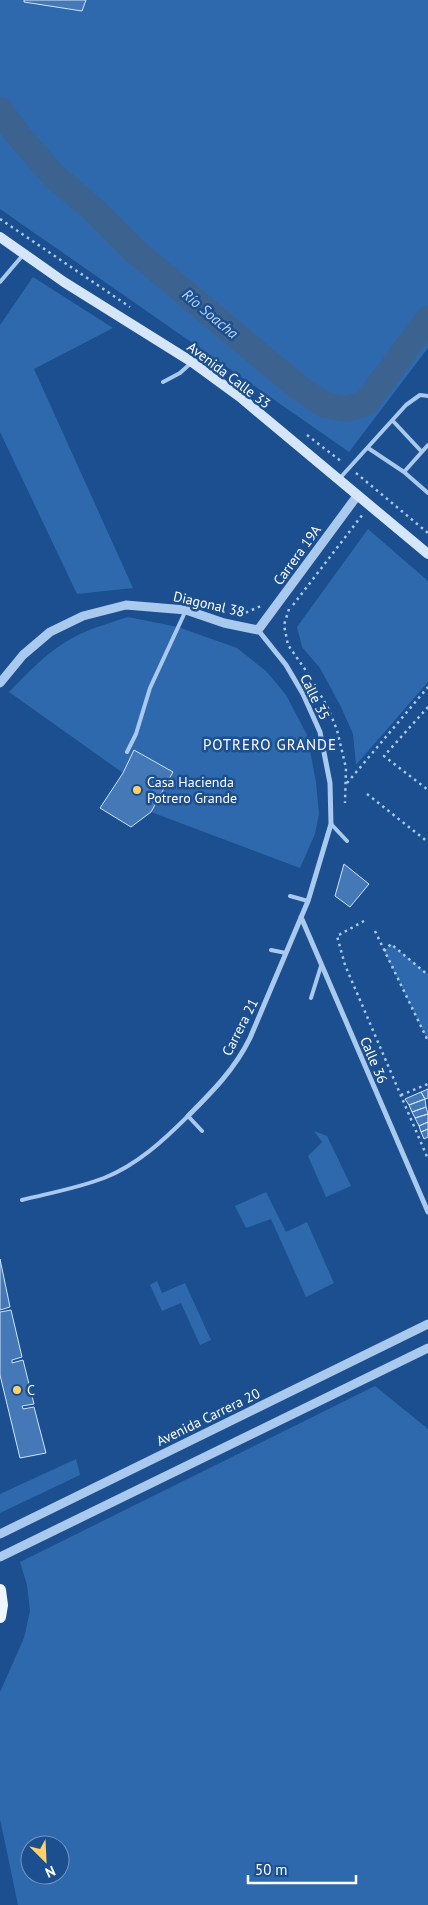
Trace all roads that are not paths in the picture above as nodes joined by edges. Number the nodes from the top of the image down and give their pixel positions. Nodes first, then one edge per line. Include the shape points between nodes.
1 (0, 237) edge
2 (23, 254) junction
3 (0, 282) edge
4 (192, 362) junction
5 (163, 382) dead end
6 (428, 396) edge
7 (393, 421) junction
8 (428, 445) edge
9 (368, 448) junction
10 (422, 451) junction
11 (404, 472) junction
12 (339, 480) junction
13 (354, 492) junction
14 (428, 493) edge
15 (428, 554) edge
16 (186, 610) junction
17 (258, 630) junction
18 (0, 683) edge
19 (127, 752) dead end
20 (330, 783) joint
21 (331, 824) junction
22 (347, 841) dead end
23 (290, 896) dead end
24 (308, 901) junction
25 (301, 917) junction
26 (270, 950) dead end
27 (286, 954) junction
28 (321, 966) junction
29 (311, 998) dead end
30 (188, 1116) junction
31 (202, 1130) dead end
32 (22, 1200) dead end
33 (428, 1212) edge
34 (428, 1324) edge
35 (428, 1348) edge
36 (0, 1534) edge
37 (0, 1557) edge
38 (0, 1590) edge
39 (0, 1617) edge

1 - 2 main road, Avenida Calle 33
2 - 3 lane
2 - 4 main road, Avenida Calle 33
4 - 5 lane
4 - 12 main road, Avenida Calle 33 via 240,397
6 - 7 lane via 420,395 406,405
7 - 9 lane
7 - 10 lane
8 - 10 lane
9 - 11 lane
9 - 12 lane
10 - 11 lane
11 - 14 lane
12 - 13 main road, Avenida Calle 33
13 - 15 main road, Avenida Calle 33
13 - 17 street, Carrera 19A
16 - 17 street, Diagonal 38
16 - 18 street, Diagonal 38 via 126,605 83,616 50,632 23,655
16 - 19 lane via 150,688
17 - 20 street, Calle 35 via 286,665 303,694 320,732
20 - 21 street, Carrera 21
21 - 22 lane
21 - 24 street, Carrera 21
23 - 24 lane
24 - 25 street, Carrera 21
25 - 27 street, Carrera 21
25 - 28 street, Calle 36
26 - 27 lane
27 - 30 street, Carrera 21 via 243,1052 225,1078
28 - 29 lane
28 - 33 street, Calle 36
30 - 31 lane
30 - 32 lane, Carrera 21 via 167,1137 132,1163 105,1177
34 - 36 street, Avenida Carrera 20
35 - 37 street
38 - 39 main road

